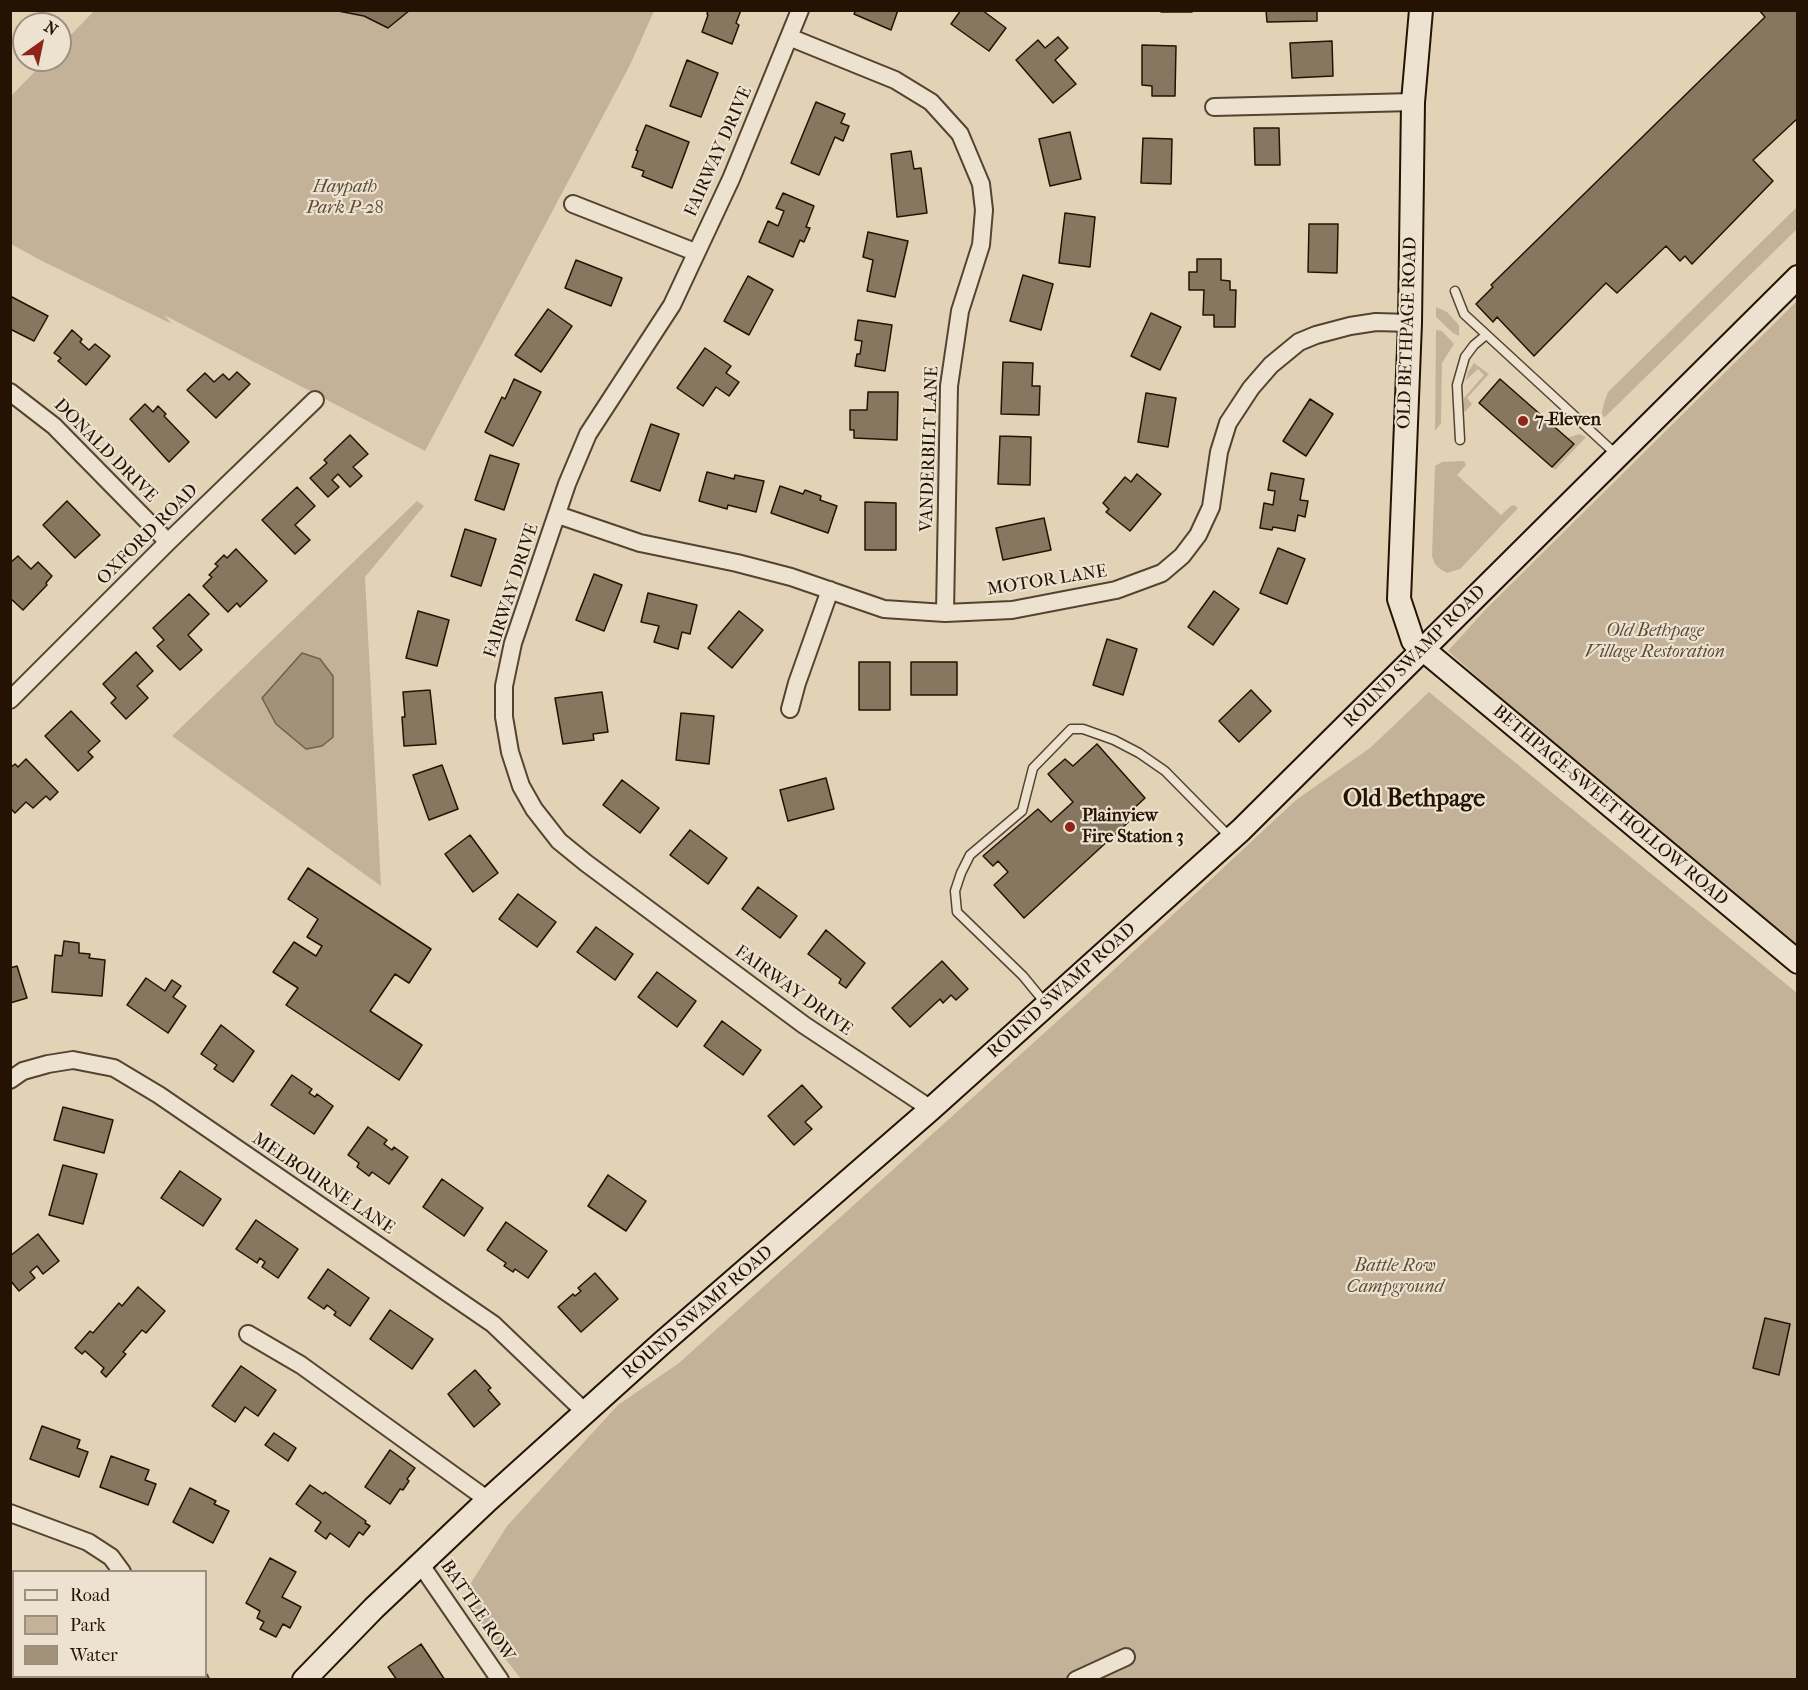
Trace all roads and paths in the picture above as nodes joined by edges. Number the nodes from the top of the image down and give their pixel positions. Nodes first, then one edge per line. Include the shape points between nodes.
1 (800, 10) edge
2 (1421, 10) edge
3 (789, 38) junction
4 (1413, 102) junction
5 (1214, 107) dead end
6 (573, 204) dead end
7 (695, 252) junction
8 (1797, 277) edge
9 (1455, 291) dead end
10 (1410, 323) junction
11 (1486, 335) junction
12 (10, 392) edge
13 (315, 400) dead end
14 (1460, 440) dead end
15 (1618, 456) junction
16 (558, 515) junction
17 (168, 542) junction
18 (830, 590) junction
19 (945, 613) junction
20 (1422, 650) junction
21 (10, 700) edge
22 (790, 709) dead end
23 (1231, 838) junction
24 (1797, 962) edge
25 (1046, 1005) junction
26 (10, 1080) edge
27 (930, 1109) junction
28 (248, 1335) dead end
29 (585, 1412) junction
30 (488, 1500) junction
31 (10, 1513) edge
32 (422, 1564) junction
33 (121, 1570) edge
34 (1126, 1657) dead end
35 (304, 1680) edge
36 (500, 1680) edge
37 (1076, 1680) edge

1 - 3 street, FAIRWAY DRIVE
2 - 4 main road, OLD BETHPAGE ROAD
3 - 7 street, FAIRWAY DRIVE via 731,179
3 - 19 street, VANDERBILT LANE via 894,80 931,102 960,134 981,184 981,245 960,312 949,386
4 - 5 street
4 - 10 main road, OLD BETHPAGE ROAD
6 - 7 street
7 - 16 street, FAIRWAY DRIVE via 672,305 588,434
8 - 15 main road, ROUND SWAMP ROAD
9 - 11 lane via 1464,314
10 - 19 street, MOTOR LANE via 1363,324 1316,335 1299,342 1271,365 1228,423 1211,507 1198,535 1162,573 1116,590 1024,608
10 - 20 main road, OLD BETHPAGE ROAD via 1399,599 1413,642
11 - 14 lane via 1465,357 1457,385
11 - 15 lane
12 - 17 street, DONALD DRIVE via 54,426
13 - 17 street, OXFORD ROAD
15 - 20 main road, ROUND SWAMP ROAD
16 - 18 street, MOTOR LANE via 640,543 737,562
16 - 27 street, FAIRWAY DRIVE via 513,643 504,686 510,752 521,786 534,809 559,841 586,863 804,1025
17 - 21 street, OXFORD ROAD
18 - 19 street, MOTOR LANE via 884,609
18 - 22 street
20 - 23 main road, ROUND SWAMP ROAD
20 - 24 main road, BETHPAGE-SWEET HOLLOW ROAD
23 - 25 main road, ROUND SWAMP ROAD
23 - 25 lane via 1165,771 1139,753 1083,729 1071,729 1033,768 1022,811 970,855 955,891 957,912 1023,976
25 - 27 main road, ROUND SWAMP ROAD
26 - 29 street, MELBOURNE LANE via 23,1071 72,1060 114,1068 493,1324
27 - 29 main road, ROUND SWAMP ROAD
28 - 30 street via 301,1365
29 - 30 main road, ROUND SWAMP ROAD
30 - 32 main road, ROUND SWAMP ROAD
31 - 33 street via 88,1542 111,1557
32 - 35 main road, ROUND SWAMP ROAD
32 - 36 street, BATTLE ROW
34 - 37 street

